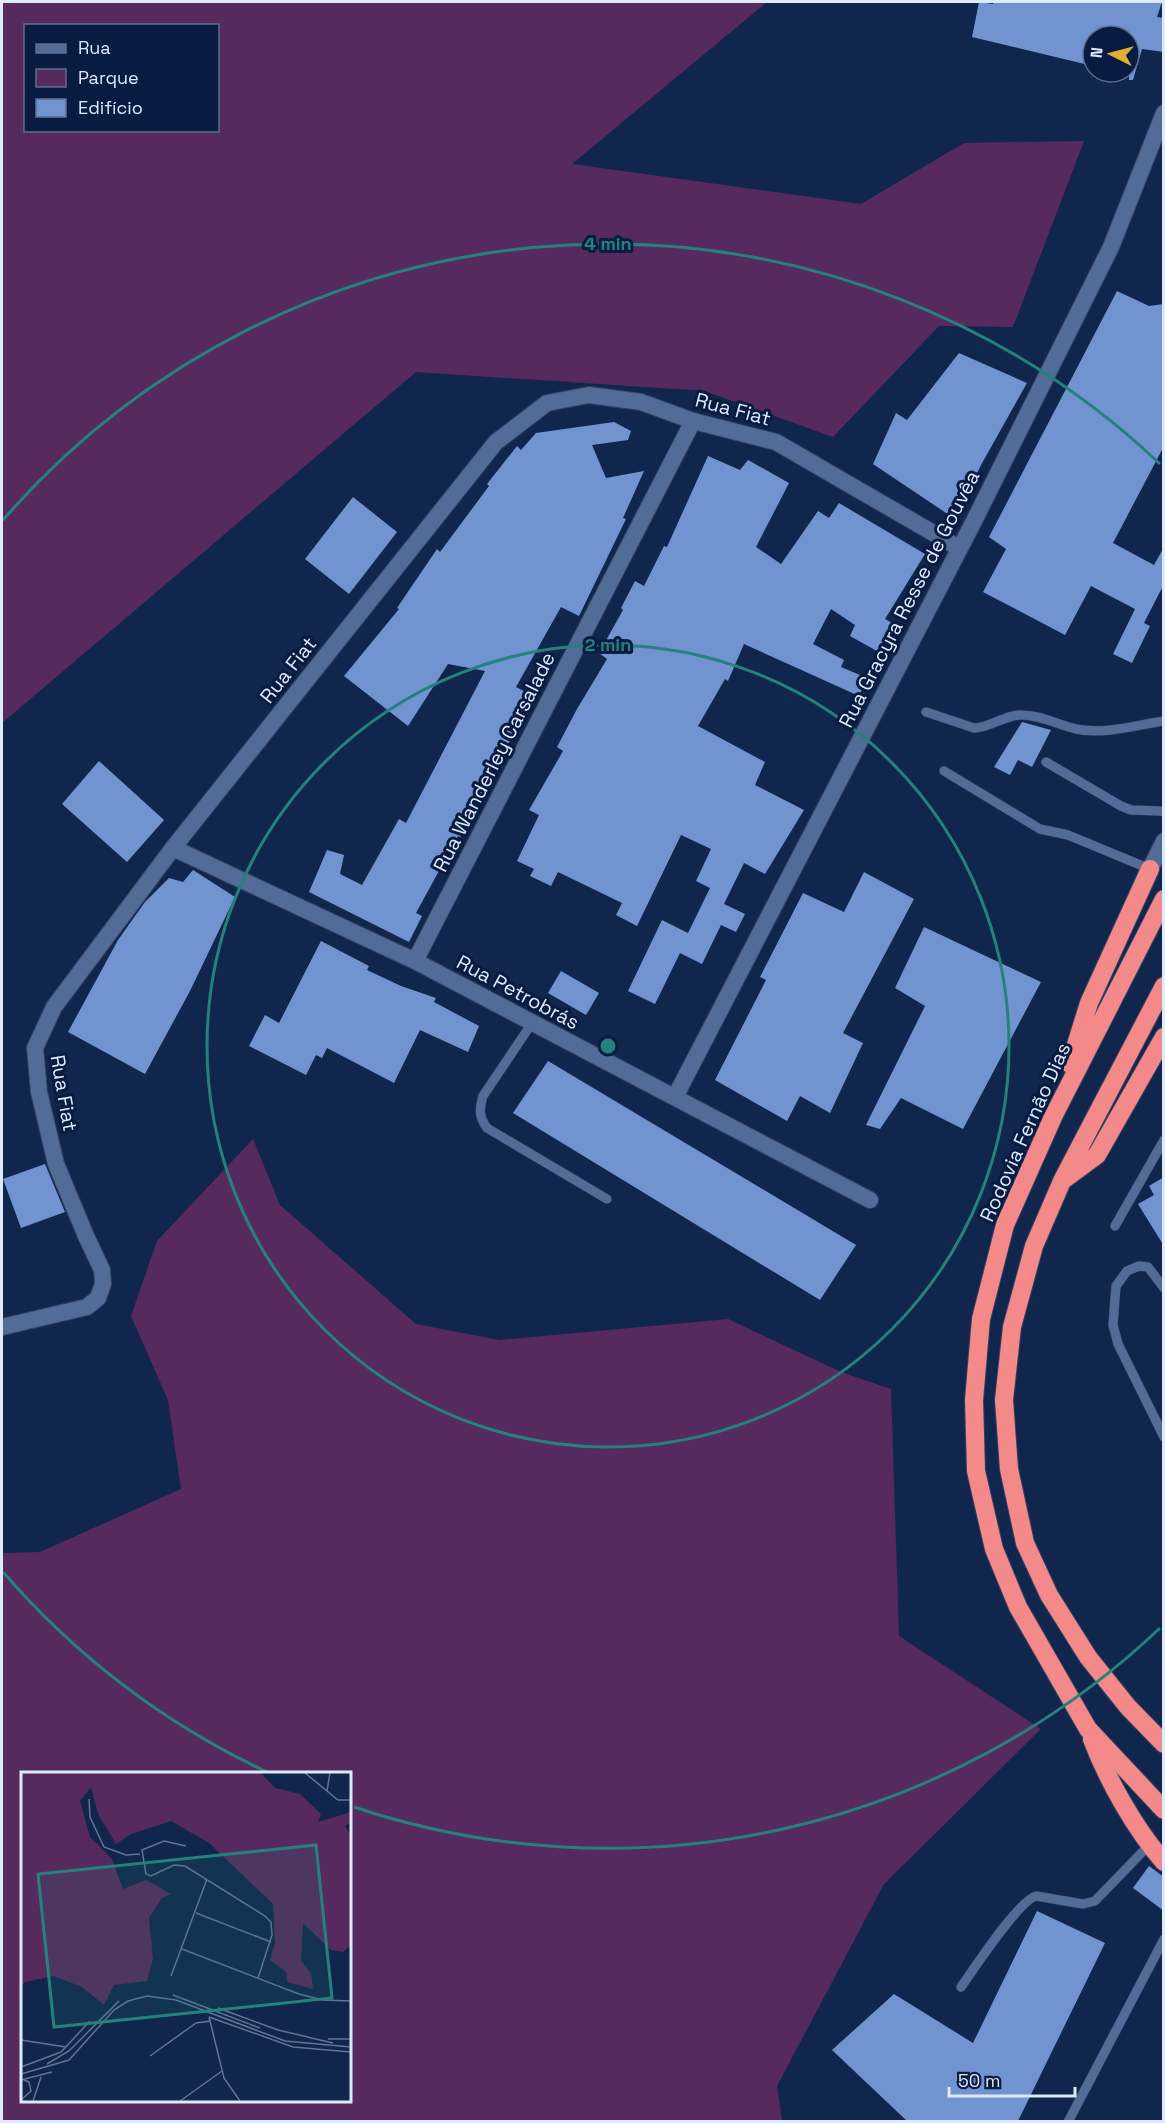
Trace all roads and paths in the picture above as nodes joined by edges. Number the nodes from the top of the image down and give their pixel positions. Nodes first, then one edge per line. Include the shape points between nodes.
1 (1164, 113) edge
2 (693, 421) junction
3 (959, 548) junction
4 (926, 712) dead end
5 (1164, 721) edge
6 (1046, 762) dead end
7 (944, 771) dead end
8 (1164, 812) edge
9 (1164, 841) edge
10 (173, 848) junction
11 (1150, 869) junction
12 (1164, 899) edge
13 (415, 961) junction
14 (1164, 986) edge
15 (532, 1023) junction
16 (1164, 1037) edge
17 (675, 1097) junction
18 (1053, 1117) junction
19 (1164, 1140) edge
20 (1062, 1181) junction
21 (608, 1199) dead end
22 (870, 1200) dead end
23 (1115, 1226) dead end
24 (1164, 1288) edge
25 (2, 1327) edge
26 (1164, 1437) edge
27 (1088, 1729) junction
28 (1164, 1744) edge
29 (1164, 1810) edge
30 (1149, 1845) junction
31 (1164, 1862) edge
32 (1164, 1940) edge
33 (961, 1987) dead end
34 (1068, 2121) edge

1 - 3 street, Rua Gracyra Resse de Gouvêa via 1111,247
2 - 3 street, Rua Fiat via 776,442
2 - 10 street, Rua Fiat via 641,402 588,395 547,403 496,442
2 - 13 street, Rua Wanderley Carsalade
3 - 17 street, Rua Gracyra Resse de Gouvêa
4 - 5 lane via 974,728 1015,715 1092,731
6 - 8 lane via 1121,806
7 - 11 lane via 1040,829 1068,835
9 - 11 street
10 - 13 street, Rua Petrobrás
10 - 25 street, Rua Fiat via 54,1007 35,1048 39,1092 56,1164 102,1270 99,1298 87,1307
11 - 18 highway via 1089,1003
12 - 18 highway, Rodovia Fernão Dias
13 - 15 street, Rua Petrobrás
14 - 20 highway
15 - 17 street, Rua Petrobrás
15 - 21 lane via 483,1096 480,1118 487,1128
16 - 20 highway via 1097,1155
17 - 22 street, Rua Petrobrás
18 - 27 highway, Rodovia Fernão Dias via 1005,1225 981,1319 974,1400 976,1471 994,1549 1018,1607
19 - 23 lane
20 - 28 highway via 1034,1246 1012,1327 1004,1400 1009,1469 1025,1543 1049,1594 1088,1657
24 - 26 lane via 1148,1267 1127,1271 1116,1287 1113,1325 1118,1344
27 - 29 highway, Rodovia Fernão Dias
27 - 30 highway via 1100,1760
30 - 31 highway
30 - 33 lane via 1095,1901 1083,1904 1031,1898
32 - 34 lane

